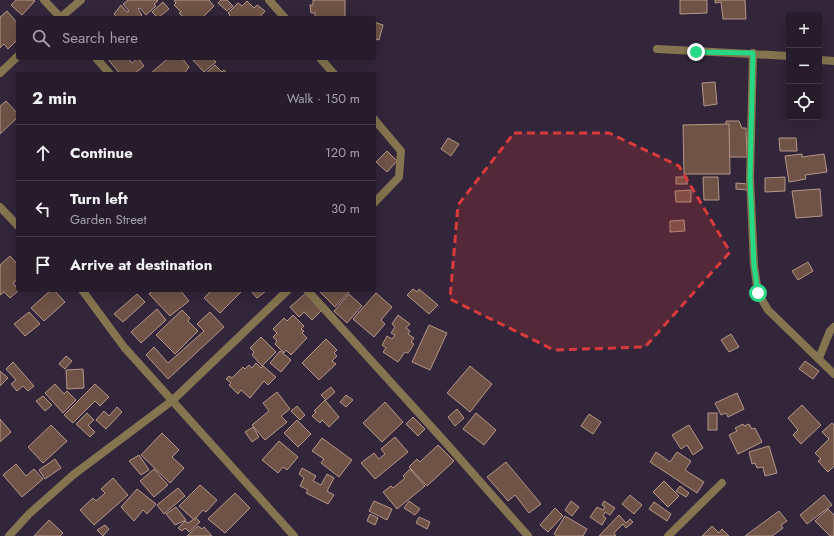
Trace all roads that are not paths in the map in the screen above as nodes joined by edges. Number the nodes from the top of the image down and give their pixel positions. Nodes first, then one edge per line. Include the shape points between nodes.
1 (44, 0) edge
2 (81, 0) edge
3 (269, 0) edge
4 (59, 16) edge
5 (63, 16) edge
6 (283, 16) edge
7 (657, 49) dead end
8 (753, 53) junction
9 (786, 56) edge
10 (16, 58) edge
11 (98, 60) edge
12 (322, 60) edge
13 (822, 60) edge
14 (834, 61) edge
15 (108, 72) edge
16 (332, 72) edge
17 (0, 73) edge
18 (376, 121) edge
19 (376, 201) edge
20 (0, 207) edge
21 (16, 224) edge
22 (83, 292) edge
23 (286, 292) edge
24 (309, 292) edge
25 (834, 327) edge
26 (818, 358) junction
27 (834, 374) edge
28 (173, 400) junction
29 (722, 483) dead end
30 (9, 536) edge
31 (294, 536) edge
32 (528, 536) edge
33 (668, 536) edge

1 - 4 street
2 - 5 street
3 - 6 street
7 - 8 street
8 - 9 street
8 - 26 street via 750,178 754,265 758,293 768,310
10 - 17 street
11 - 15 street
12 - 16 street
13 - 14 street
18 - 19 street via 401,151 399,178
20 - 21 street
22 - 28 street via 124,347
23 - 28 street
24 - 32 street
25 - 26 street
26 - 27 street
28 - 30 street via 73,475 29,514
28 - 31 street
29 - 33 street

